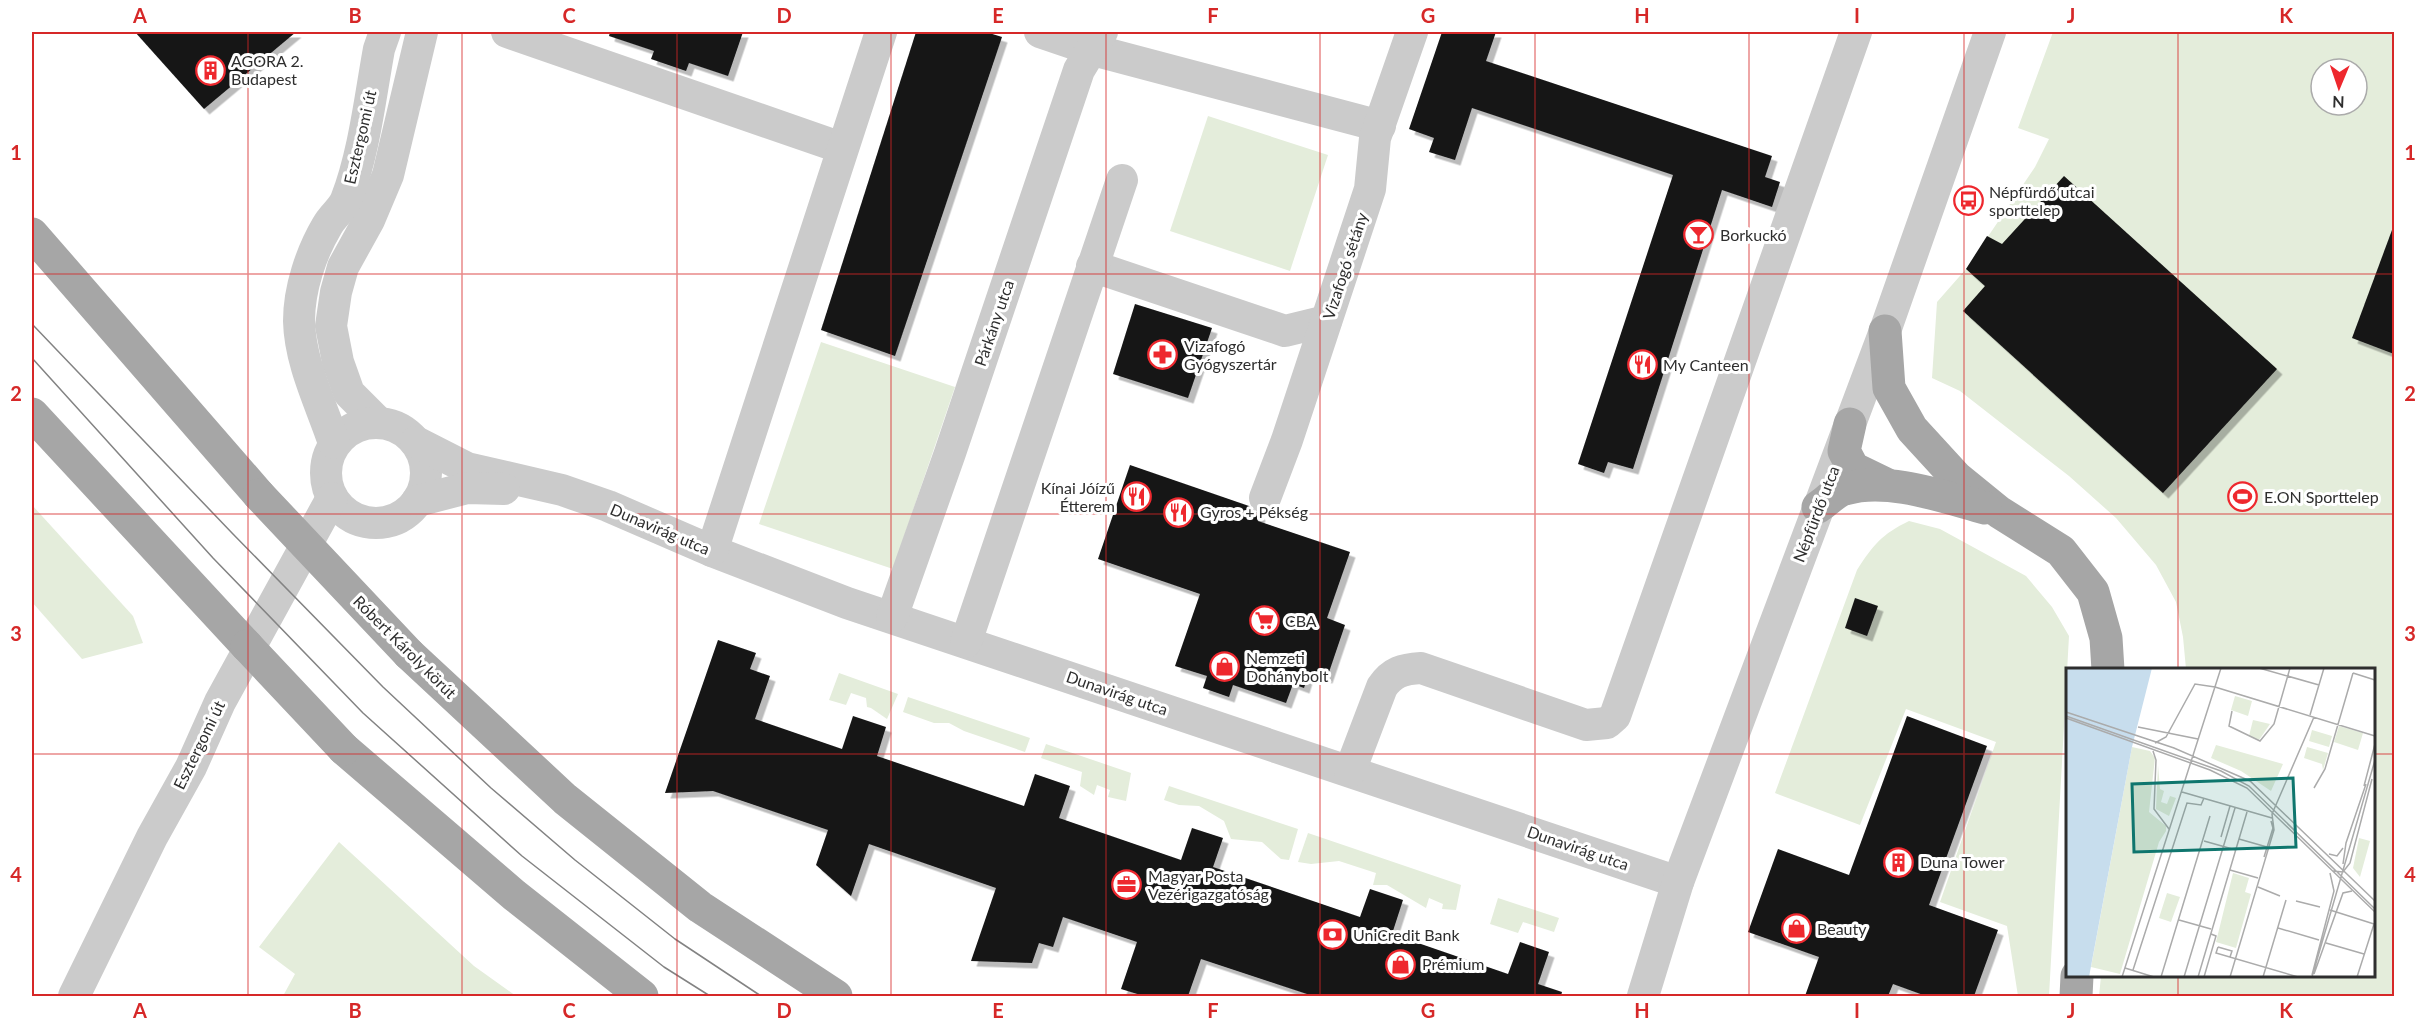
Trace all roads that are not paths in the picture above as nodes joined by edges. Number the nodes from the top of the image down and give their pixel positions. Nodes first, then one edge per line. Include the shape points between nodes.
1 (385, 32) edge
2 (422, 32) edge
3 (507, 32) edge
4 (881, 32) edge
5 (1040, 32) edge
6 (1412, 32) edge
7 (1856, 32) edge
8 (1990, 32) edge
9 (1097, 41) edge
10 (1380, 126) junction
11 (842, 148) junction
12 (1122, 180) dead end
13 (32, 234) edge
14 (1092, 266) junction
15 (1326, 321) junction
16 (1885, 331) junction
17 (32, 414) edge
18 (378, 422) junction
19 (1850, 424) junction
20 (416, 442) junction
21 (334, 443) junction
22 (1886, 484) junction
23 (562, 490) junction
24 (332, 498) junction
25 (1265, 498) dead end
26 (417, 501) junction
27 (1818, 507) junction
28 (1999, 512) junction
29 (712, 551) junction
30 (892, 618) junction
31 (966, 642) junction
32 (2108, 668) edge
33 (1350, 771) junction
34 (1678, 882) junction
35 (2078, 977) edge
36 (74, 996) edge
37 (642, 996) edge
38 (836, 996) edge
39 (1643, 996) edge
40 (2076, 996) edge

1 - 21 street, Esztergomi út via 345,203 328,223 313,255 302,296 299,321 304,357
2 - 18 street, Esztergomi út via 388,175 343,267 331,326 349,393
3 - 11 street
4 - 11 street
5 - 9 street
6 - 10 street, Vizafogó sétány
7 - 33 street via 1615,716 1607,723 1586,725 1421,668 1404,669 1389,676 1382,687
8 - 16 street, Népfürdő utca
9 - 10 street
9 - 30 street, Párkány utca via 1079,70
10 - 15 street, Vizafogó sétány via 1375,138 1370,189
11 - 29 street
12 - 14 street
13 - 38 main road, Róbert Károly körút, bridge via 259,495 409,654 565,799 699,907
14 - 15 street via 1285,332
14 - 31 street
15 - 25 street, Vizafogó sétány
16 - 19 street, Népfürdő utca
16 - 28 main road via 1889,388 1912,429 1956,477
17 - 37 main road, bridge via 344,748 514,895
18 - 20 street, Esztergomi út via 399,428
18 - 21 street via 353,427
19 - 22 main road via 1844,451 1853,468
19 - 27 street, Népfürdő utca
20 - 23 street, Dunavirág utca via 467,468
20 - 26 street via 426,471
21 - 24 street via 326,460 326,480
22 - 27 main road via 1843,489
22 - 28 main road
23 - 26 street, Dunavirág utca via 467,488
23 - 29 street, Dunavirág utca
24 - 26 street via 352,518 381,523 407,512
24 - 36 street, Esztergomi út via 220,702
27 - 34 street, Népfürdő utca
28 - 32 main road via 2061,552 2093,592 2106,638
29 - 30 street, Dunavirág utca
30 - 31 street, Dunavirág utca
31 - 33 street, Dunavirág utca
33 - 34 street, Dunavirág utca
34 - 39 street, Népfürdő utca
35 - 40 main road

